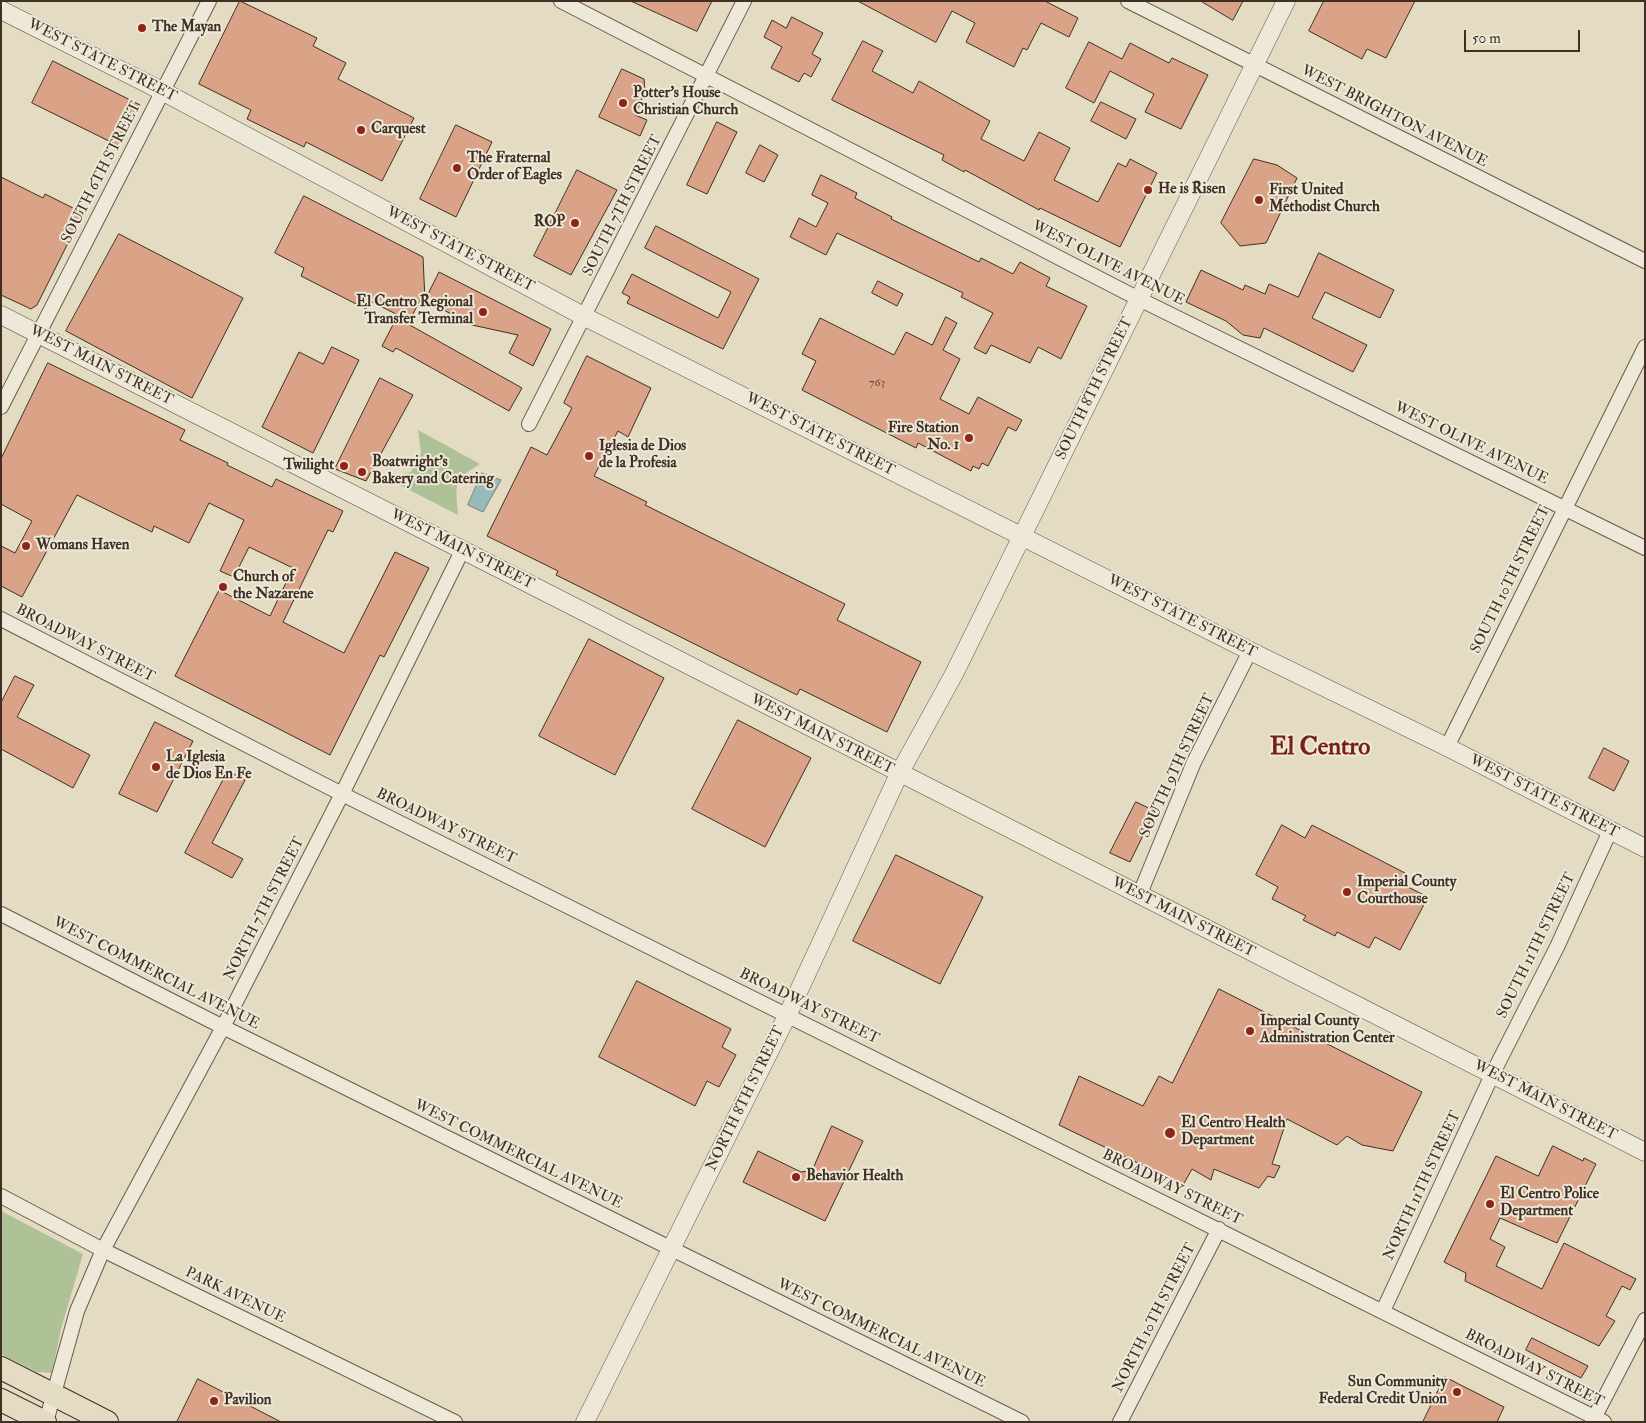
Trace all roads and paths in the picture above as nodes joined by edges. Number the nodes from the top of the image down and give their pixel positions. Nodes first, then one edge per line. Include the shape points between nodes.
1 (209, 1) edge
2 (561, 1) edge
3 (744, 1) edge
4 (1128, 1) edge
5 (1286, 1) edge
6 (1, 10) edge
7 (1255, 65) junction
8 (707, 76) junction
9 (162, 91) junction
10 (1645, 261) edge
11 (1140, 298) junction
12 (1, 315) edge
13 (585, 317) junction
14 (38, 334) junction
15 (1645, 347) edge
16 (1, 407) edge
17 (529, 424) dead end
18 (1565, 509) junction
19 (1022, 536) junction
20 (1645, 548) edge
21 (462, 551) junction
22 (1, 619) edge
23 (1250, 651) junction
24 (1447, 747) junction
25 (899, 774) junction
26 (342, 794) junction
27 (1610, 832) junction
28 (1645, 848) edge
29 (1139, 896) junction
30 (1, 914) edge
31 (788, 1014) junction
32 (223, 1027) junction
33 (1492, 1075) junction
34 (1645, 1152) edge
35 (1, 1196) edge
36 (1219, 1229) junction
37 (671, 1248) junction
38 (103, 1250) junction
39 (1383, 1311) junction
40 (1645, 1320) edge
41 (1, 1368) edge
42 (55, 1396) junction
43 (1, 1400) edge
44 (1597, 1420) edge
45 (45, 1422) edge
46 (107, 1422) edge
47 (455, 1422) edge
48 (586, 1422) edge
49 (1022, 1422) edge
50 (1120, 1422) edge

1 - 9 street, SOUTH 6TH STREET
2 - 8 street, WEST OLIVE AVENUE
3 - 8 street, SOUTH 7TH STREET
4 - 7 street, WEST BRIGHTON AVENUE
5 - 7 street, SOUTH 8TH STREET
6 - 9 street, WEST STATE STREET
7 - 10 street, WEST BRIGHTON AVENUE
7 - 11 street, SOUTH 8TH STREET
8 - 11 street, WEST OLIVE AVENUE
8 - 13 street, SOUTH 7TH STREET
9 - 13 street, WEST STATE STREET
9 - 14 street, SOUTH 6TH STREET
11 - 18 street, WEST OLIVE AVENUE
11 - 19 street, SOUTH 8TH STREET
12 - 14 street, WEST MAIN STREET
13 - 17 street, SOUTH 7TH STREET
13 - 19 street, WEST STATE STREET
14 - 16 street, SOUTH 6TH STREET
14 - 21 street, WEST MAIN STREET
15 - 18 street, SOUTH 10TH STREET
18 - 20 street, WEST OLIVE AVENUE
18 - 24 street, SOUTH 10TH STREET
19 - 23 street, WEST STATE STREET
19 - 25 street, SOUTH 8TH STREET via 954,674
21 - 25 street, WEST MAIN STREET
21 - 26 street, NORTH 7TH STREET
22 - 26 street, BROADWAY STREET
23 - 24 street, WEST STATE STREET
23 - 29 street, SOUTH 9TH STREET via 1194,762
24 - 27 street, WEST STATE STREET
25 - 29 street, WEST MAIN STREET
25 - 31 street, NORTH 8TH STREET
26 - 31 street, BROADWAY STREET
26 - 32 street, NORTH 7TH STREET
27 - 28 street, WEST STATE STREET
27 - 33 street, SOUTH 11TH STREET
29 - 33 street, WEST MAIN STREET
30 - 32 street, WEST COMMERCIAL AVENUE
31 - 36 street, BROADWAY STREET
31 - 37 street, NORTH 8TH STREET
32 - 37 street, WEST COMMERCIAL AVENUE
32 - 38 street, NORTH 7TH STREET
33 - 34 street, WEST MAIN STREET
33 - 39 street, NORTH 11TH STREET
35 - 38 street, PARK AVENUE
36 - 39 street, BROADWAY STREET
36 - 50 street, NORTH 10TH STREET
37 - 48 street, NORTH 8TH STREET
37 - 49 street, WEST COMMERCIAL AVENUE
38 - 42 street, NORTH 7TH STREET via 77,1311
38 - 47 street, PARK AVENUE
39 - 44 street, BROADWAY STREET
40 - 44 street
41 - 42 main road
42 - 45 street, NORTH 7TH STREET
42 - 46 main road
43 - 45 main road

